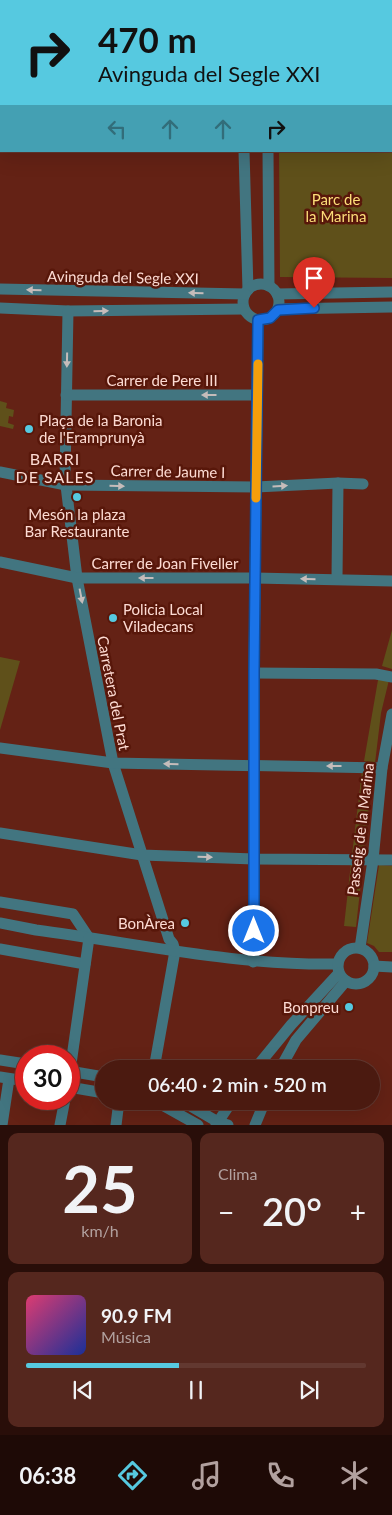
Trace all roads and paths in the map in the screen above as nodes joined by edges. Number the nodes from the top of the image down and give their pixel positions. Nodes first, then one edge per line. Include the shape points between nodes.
1 (244, 152) edge
2 (268, 152) edge
3 (0, 289) edge
4 (273, 290) junction
5 (247, 292) junction
6 (392, 292) edge
7 (392, 307) edge
8 (0, 308) edge
9 (244, 309) junction
10 (278, 310) junction
11 (68, 311) junction
12 (258, 320) junction
13 (257, 394) junction
14 (66, 395) junction
15 (0, 472) edge
16 (338, 483) junction
17 (363, 484) dead end
18 (66, 485) junction
19 (256, 487) junction
20 (0, 562) edge
21 (77, 578) junction
22 (255, 578) junction
23 (337, 579) junction
24 (392, 580) edge
25 (254, 672) junction
26 (392, 677) edge
27 (392, 714) edge
28 (0, 748) edge
29 (113, 763) junction
30 (254, 766) junction
31 (382, 768) junction
32 (0, 832) edge
33 (142, 855) junction
34 (254, 859) junction
35 (373, 860) junction
36 (392, 860) edge
37 (0, 902) edge
38 (0, 923) edge
39 (89, 938) junction
40 (360, 948) junction
41 (0, 949) edge
42 (174, 951) junction
43 (253, 962) junction
44 (85, 964) junction
45 (374, 966) junction
46 (392, 967) edge
47 (341, 972) junction
48 (73, 1045) edge
49 (0, 1060) edge
50 (156, 1060) edge
51 (262, 1060) edge
52 (285, 1060) edge
53 (15, 1062) edge
54 (80, 1073) edge
55 (95, 1075) edge
56 (4, 1078) edge
57 (80, 1089) edge
58 (95, 1091) edge
59 (63, 1110) edge
60 (118, 1110) edge
61 (171, 1110) edge
62 (197, 1110) edge
63 (228, 1110) edge
64 (261, 1110) edge
65 (221, 1124) edge
66 (2, 1125) edge
67 (60, 1125) edge
68 (116, 1125) edge
69 (198, 1125) edge
70 (254, 1125) edge

1 - 5 street
2 - 4 street
5 -> 3 street, Avinguda del Segle XXI
4 - 5 street via 260,284
4 - 6 street
4 - 10 street via 280,302
5 - 9 street via 243,300
7 - 10 street
8 - 11 street, Avinguda del Segle XXI
11 -> 9 street, Avinguda del Segle XXI
9 - 12 street
10 - 12 street via 270,318
11 -> 14 street, Carretera del Prat
12 - 13 street
13 -> 14 street, Carrer de Pere III
13 - 19 street
14 - 18 street, Carretera del Prat
15 - 18 street, Carrer de Jaume I
16 - 17 street, Carrer de Jaume I
19 -> 16 street, Carrer de Jaume I
16 - 23 street
18 -> 19 street, Carrer de Jaume I
18 - 21 street, Carretera del Prat
19 - 22 street
20 - 21 street, Carrer de Joan Fiveller
22 -> 21 street, Carrer de Joan Fiveller
21 -> 29 street, Carretera del Prat
23 -> 22 street, Carrer de Joan Fiveller
22 - 25 street
23 - 24 street, Carrer de Joan Fiveller
25 - 26 street
25 - 30 street
27 - 31 street, Passeig de la Marina
28 - 29 street
30 -> 29 street
29 - 33 street, Carretera del Prat
31 -> 30 street
30 - 34 street
31 - 35 street, Passeig de la Marina
32 - 33 street
33 -> 34 street
33 - 42 street, Carretera del Prat
34 - 35 street
34 - 43 street
35 - 36 street
35 - 40 street, Passeig de la Marina
37 - 39 street via 73,914
38 - 39 street
39 - 42 street
39 - 44 street
40 - 45 street via 370,954
40 - 47 street via 351,948 339,958
41 - 44 street
42 - 43 street
42 - 50 street
43 - 47 street via 310,965
44 - 48 street
45 - 46 street
45 - 47 street via 364,982 355,984
47 - 51 street
47 - 52 street
49 - 53 street
54 - 55 street
56 - 66 street
57 - 58 street
59 - 67 street
60 - 68 street
61 - 69 street
62 - 65 street
63 - 65 street
64 - 70 street

